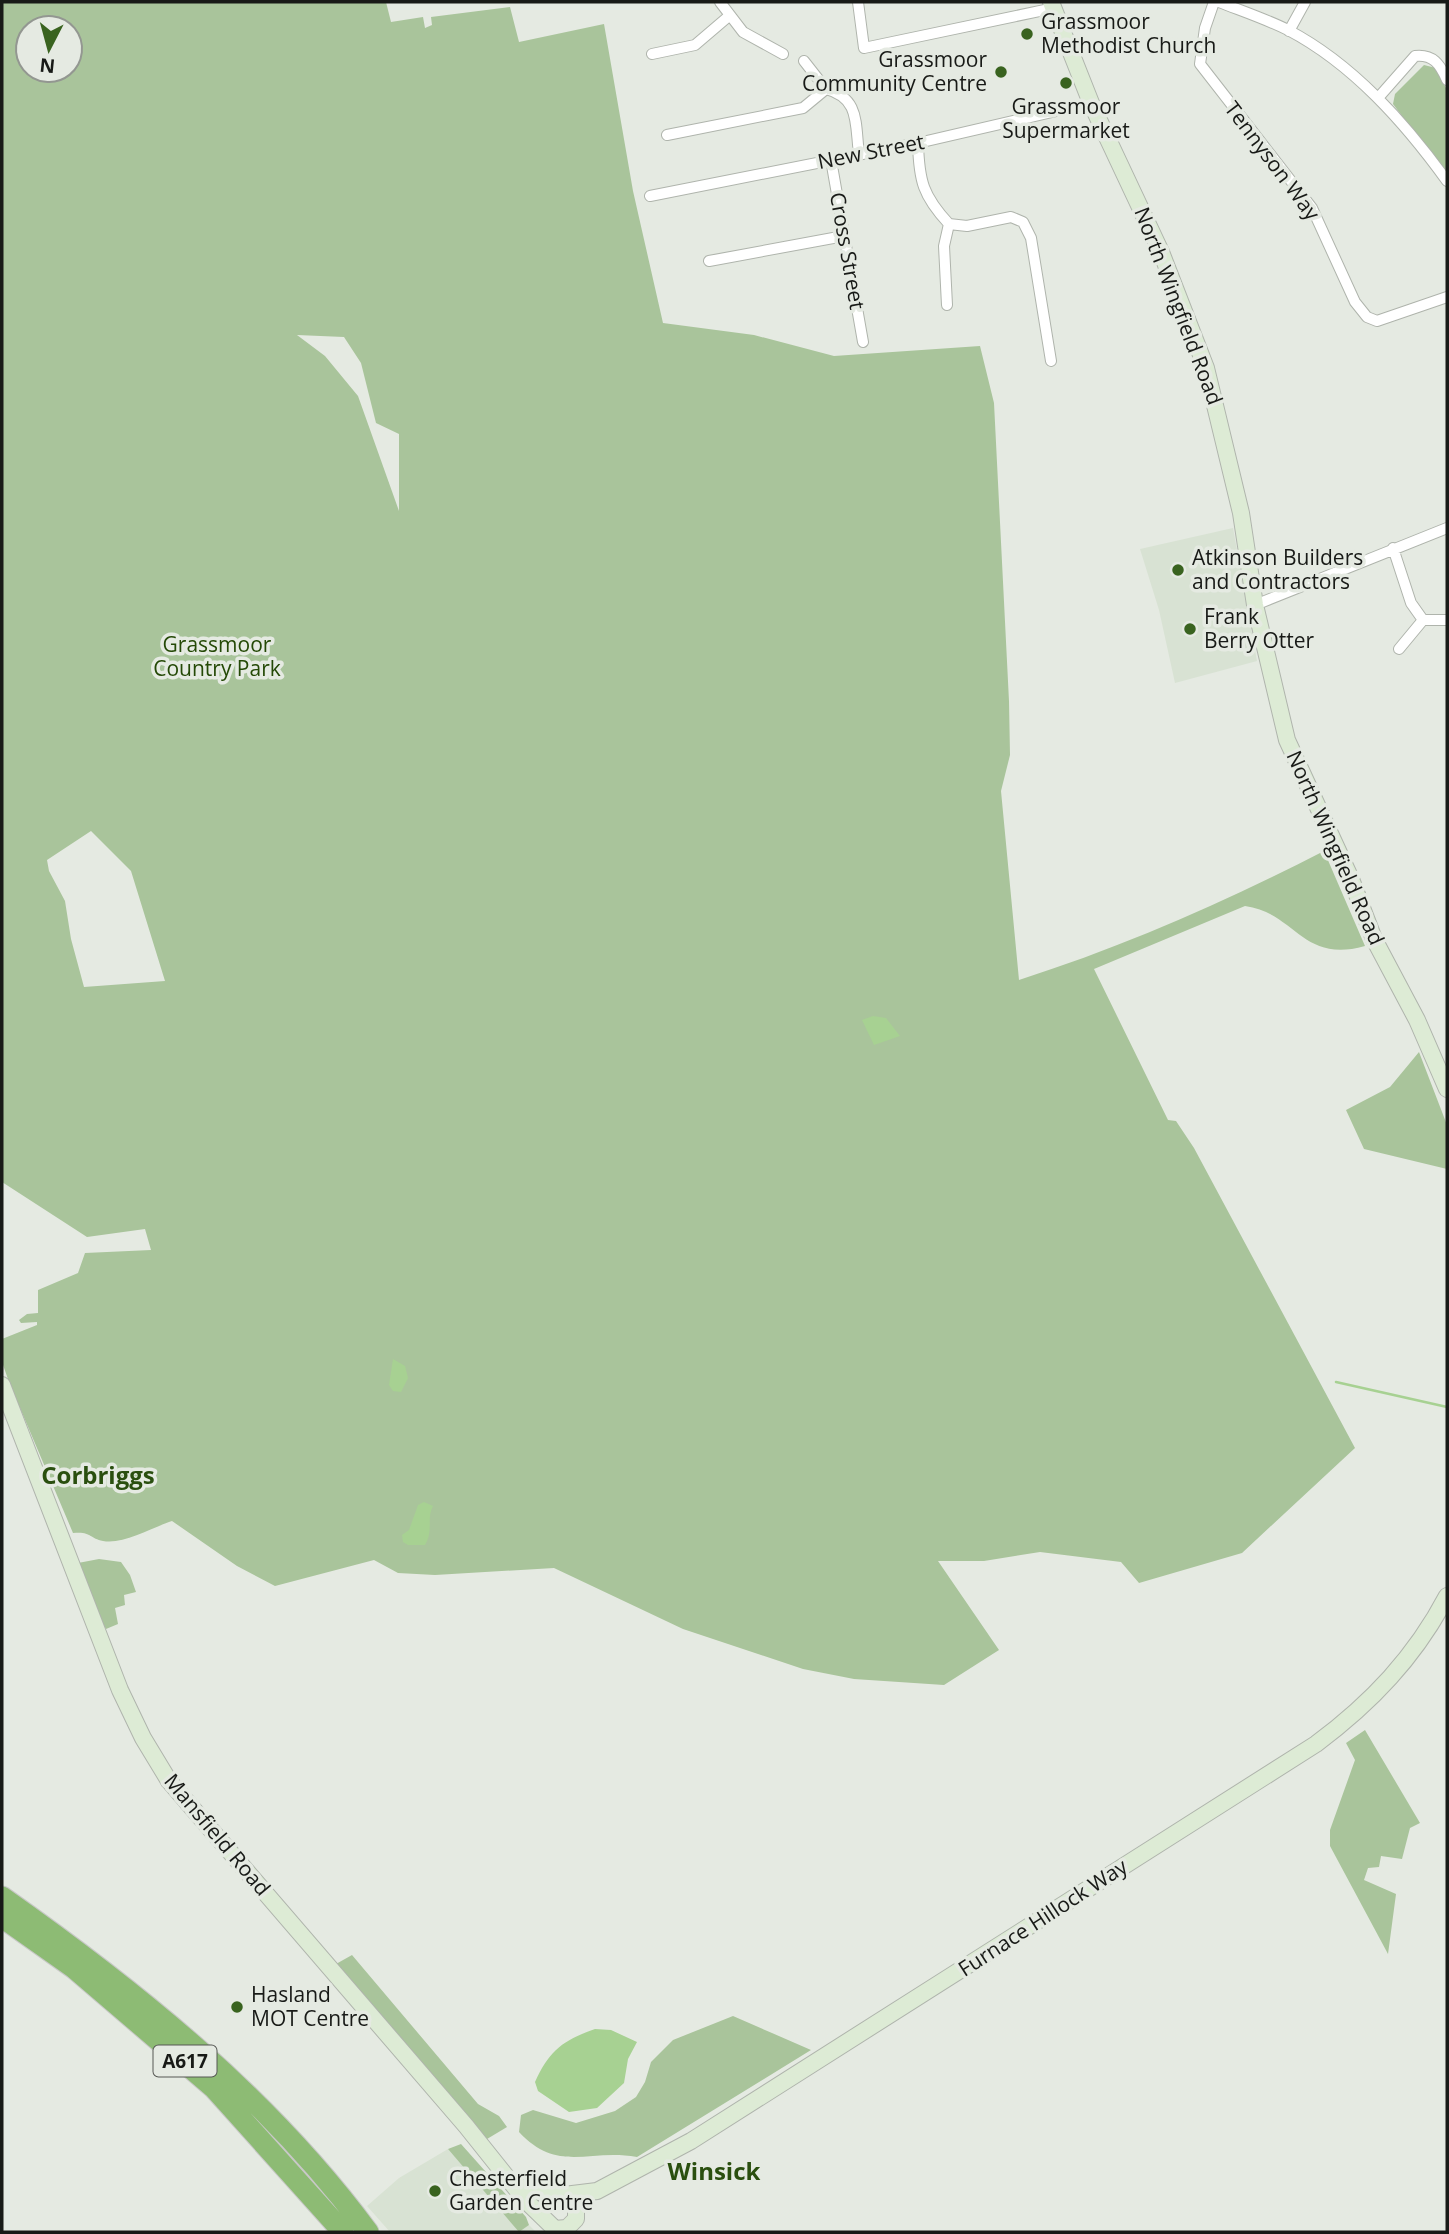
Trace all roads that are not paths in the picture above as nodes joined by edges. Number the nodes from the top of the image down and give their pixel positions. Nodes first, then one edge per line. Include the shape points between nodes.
1 (720, 2) edge
2 (858, 2) edge
3 (1216, 2) edge
4 (1305, 2) edge
5 (1053, 5) edge
6 (729, 16) junction
7 (1289, 31) junction
8 (652, 54) dead end
9 (783, 54) dead end
10 (804, 61) dead end
11 (1447, 80) edge
12 (826, 89) junction
13 (1378, 98) junction
14 (1091, 103) junction
15 (667, 135) dead end
16 (918, 143) junction
17 (859, 154) junction
18 (831, 160) junction
19 (1447, 181) edge
20 (650, 196) dead end
21 (948, 224) junction
22 (844, 236) junction
23 (709, 261) dead end
24 (1447, 297) edge
25 (947, 304) dead end
26 (863, 342) dead end
27 (1051, 360) dead end
28 (1447, 528) edge
29 (1393, 548) junction
30 (1255, 605) junction
31 (1423, 620) junction
32 (1447, 620) edge
33 (1399, 649) dead end
34 (1447, 1090) edge
35 (2, 1385) edge
36 (1447, 1597) edge
37 (2, 1897) edge
38 (2, 1917) edge
39 (515, 2186) junction
40 (597, 2190) junction
41 (561, 2197) junction
42 (577, 2221) edge
43 (552, 2226) edge
44 (343, 2232) edge
45 (368, 2232) edge

1 - 6 street
2 - 5 street via 864,48
3 - 7 street
3 - 24 street, Tennyson Way via 1205,27 1200,64 1312,208 1355,302 1367,317 1377,321
4 - 7 street
5 - 14 main road, North Wingfield Road
6 - 8 street via 695,45
6 - 9 street via 743,32
7 - 13 street
10 - 12 street
11 - 13 street via 1440,64 1425,55 1415,56
12 - 15 street via 803,108
12 - 17 street via 842,93 852,103
13 - 19 street
14 - 16 street, New Street
14 - 30 main road, North Wingfield Road via 1161,251 1206,368 1241,513
16 - 17 street, New Street
16 - 21 street via 919,176 929,202
17 - 18 street, New Street
18 - 20 street, New Street
18 - 22 street, Cross Street
21 - 25 street via 944,246
21 - 27 street via 967,226 1011,217 1023,222 1031,238
22 - 23 street
22 - 26 street, Cross Street
28 - 29 street
29 - 30 street
29 - 31 street via 1411,603
30 - 34 main road, North Wingfield Road via 1287,740 1374,939
31 - 32 street
31 - 33 street
35 - 39 main road, Mansfield Road via 120,1690 169,1781
36 - 40 main road, Furnace Hillock Way via 1430,1628 1391,1678 1316,1744 702,2134
37 - 45 highway, A617 via 83,1954 199,2048 337,2190
38 - 44 highway, A617 via 74,1968 214,2088
39 - 41 main road
39 - 43 main road, Mansfield Road
40 - 41 main road, Furnace Hillock Way
40 - 42 main road, Furnace Hillock Way
41 - 42 main road via 576,2206
41 - 43 main road via 545,2205
42 - 43 main road via 567,2228

